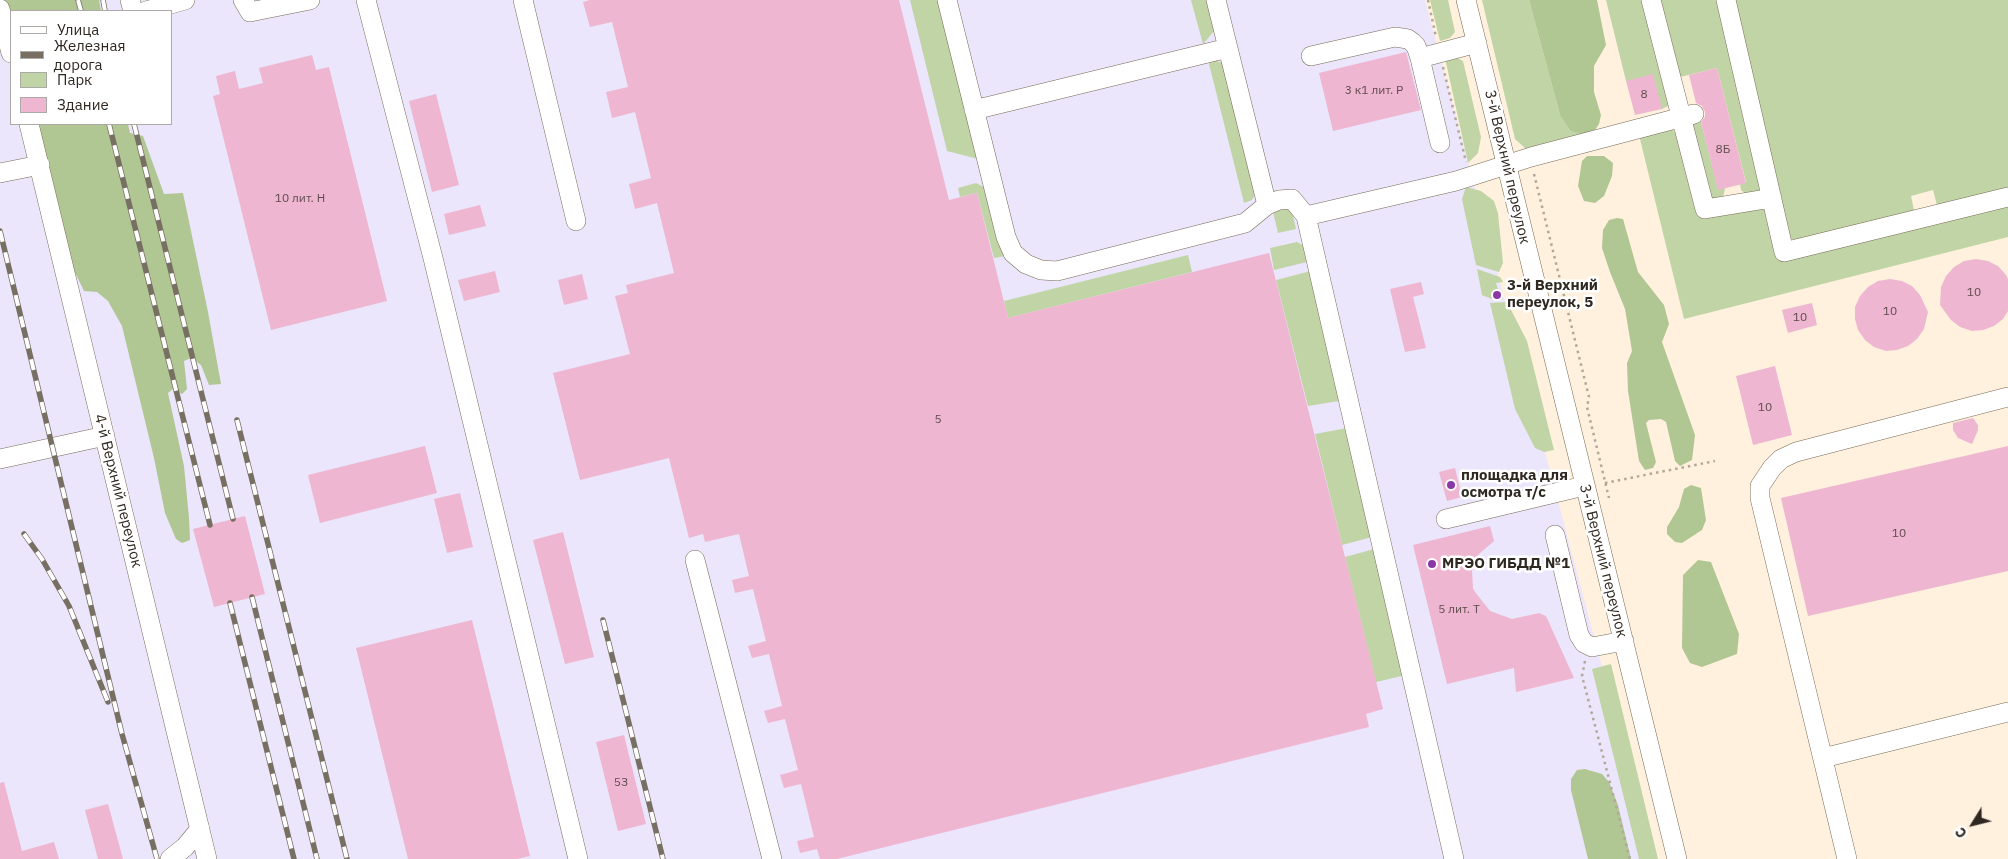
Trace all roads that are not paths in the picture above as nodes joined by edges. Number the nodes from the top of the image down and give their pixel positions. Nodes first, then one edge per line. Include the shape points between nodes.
1 (185, 0) edge
2 (243, 0) edge
3 (310, 0) edge
4 (366, 0) edge
5 (523, 0) edge
6 (947, 0) edge
7 (1216, 0) edge
8 (1466, 0) edge
9 (1651, 0) edge
10 (1726, 0) edge
11 (0, 9) edge
12 (150, 10) edge
13 (1477, 43) junction
14 (1228, 48) junction
15 (10, 50) edge
16 (1311, 56) dead end
17 (1420, 58) junction
18 (974, 110) junction
19 (1688, 116) junction
20 (29, 125) edge
21 (1440, 143) dead end
22 (40, 165) junction
23 (1506, 165) junction
24 (0, 173) edge
25 (2008, 197) edge
26 (1772, 198) junction
27 (1267, 205) junction
28 (1306, 216) junction
29 (576, 221) dead end
30 (2008, 397) edge
31 (104, 436) junction
32 (0, 459) edge
33 (1584, 486) junction
34 (1446, 519) dead end
35 (1555, 536) dead end
36 (695, 560) dead end
37 (1624, 641) junction
38 (2008, 712) edge
39 (1823, 758) junction
40 (200, 829) junction
41 (170, 859) edge
42 (207, 859) edge
43 (578, 859) edge
44 (772, 859) edge
45 (1454, 859) edge
46 (1676, 859) edge
47 (1847, 859) edge

1 - 12 street
2 - 3 street via 250,12
4 - 43 street via 433,258
5 - 29 street
6 - 18 street
7 - 14 street
8 - 13 street, 3-й Верхний переулок
9 - 19 street
10 - 26 street
11 - 15 street
13 - 17 street
13 - 23 street, 3-й Верхний переулок
14 - 18 street
14 - 27 street
16 - 17 street via 1395,37 1412,42
17 - 21 street
18 - 27 street via 1006,237 1026,264 1041,270 1057,271 1246,222
19 - 23 street
19 - 26 street via 1705,209
20 - 22 street, 4-й Верхний переулок
22 - 24 street
22 - 31 street, 4-й Верхний переулок
23 - 28 street via 1461,184
23 - 33 street, 3-й Верхний переулок
25 - 26 street via 1784,252
27 - 28 street via 1292,199
28 - 45 street
30 - 39 street via 1796,452 1781,459 1760,486 1760,498
31 - 32 street
31 - 40 street, 4-й Верхний переулок
33 - 34 street
33 - 37 street, 3-й Верхний переулок
35 - 37 street via 1579,634 1592,648
36 - 44 street
37 - 46 street, 3-й Верхний переулок
38 - 39 street
39 - 47 street
40 - 41 street
40 - 42 street, 4-й Верхний переулок

